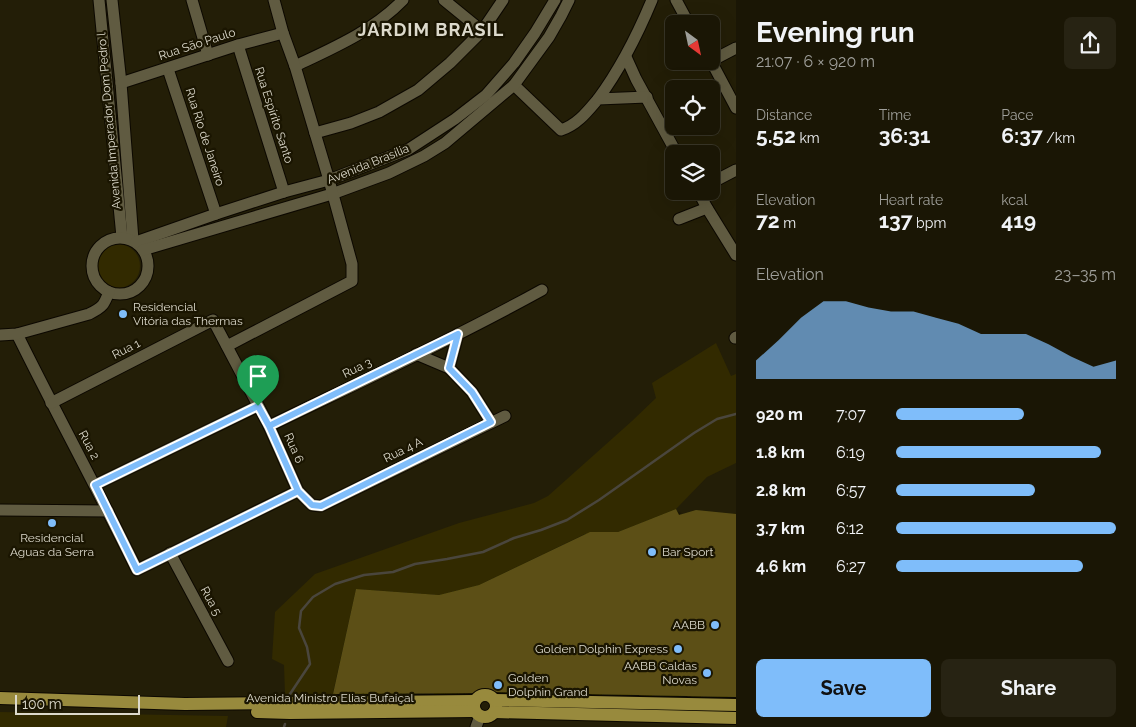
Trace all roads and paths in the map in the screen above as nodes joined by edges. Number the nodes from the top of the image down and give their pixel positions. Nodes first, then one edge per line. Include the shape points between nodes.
1 (100, 0) edge
2 (112, 0) edge
3 (192, 0) edge
4 (274, 0) edge
5 (403, 0) edge
6 (444, 0) edge
7 (504, 0) edge
8 (555, 0) edge
9 (569, 0) edge
10 (652, 0) edge
11 (676, 0) edge
12 (685, 15) edge
13 (482, 31) junction
14 (283, 33) junction
15 (238, 45) junction
16 (736, 48) edge
17 (208, 55) junction
18 (720, 56) edge
19 (626, 57) junction
20 (294, 66) junction
21 (168, 68) junction
22 (716, 70) edge
23 (121, 83) junction
24 (514, 85) junction
25 (647, 97) junction
26 (598, 99) junction
27 (736, 108) edge
28 (316, 133) junction
29 (672, 145) edge
30 (736, 170) edge
31 (720, 178) edge
32 (329, 180) junction
33 (284, 192) junction
34 (332, 194) junction
35 (703, 200) edge
36 (707, 208) junction
37 (216, 214) junction
38 (679, 219) dead end
39 (134, 242) junction
40 (736, 255) edge
41 (542, 290) dead end
42 (109, 292) junction
43 (213, 320) joint
44 (17, 334) junction
45 (458, 334) junction
46 (0, 335) edge
47 (227, 346) junction
48 (416, 354) junction
49 (449, 368) junction
50 (51, 403) junction
51 (258, 406) junction
52 (505, 416) dead end
53 (491, 422) junction
54 (269, 426) junction
55 (95, 485) junction
56 (298, 491) junction
57 (312, 505) joint
58 (0, 510) edge
59 (108, 511) junction
60 (170, 553) junction
61 (228, 662) dead end
62 (0, 698) edge
63 (736, 705) edge
64 (494, 706) junction
65 (477, 714) edge
66 (736, 718) edge

1 - 39 street, Avenida Imperador Dom Pedro l
2 - 23 street, Avenida Imperador Dom Pedro l
3 - 17 street
4 - 14 street
5 - 20 street via 370,28
6 - 13 street
7 - 13 street
8 - 32 street, Avenida Brasília via 519,56 486,95 409,149
9 - 24 street, Avenida Brasília via 549,37
10 - 19 street
11 - 12 street
13 - 28 street via 418,90 379,112
14 - 15 street, Rua São Paulo
14 - 20 street
15 - 17 street, Rua São Paulo
15 - 33 street, Rua Espírito Santo
16 - 18 street
17 - 21 street, Rua São Paulo
19 - 25 street
19 - 26 street
20 - 28 street
21 - 23 street, Rua São Paulo
21 - 37 street, Rua Rio de Janeiro
22 - 27 street
23 - 39 street, Avenida Imperador Dom Pedro l
24 - 26 street via 561,130 583,117
24 - 34 street, Avenida Brasília via 445,143 424,156
25 - 26 street
25 - 29 street
28 - 32 street
30 - 31 street
32 - 33 street, Avenida Brasília
32 - 34 street
33 - 37 street, Avenida Brasília
34 - 39 street, Avenida Brasília
34 - 47 street via 352,264 352,281
35 - 36 street
36 - 38 street
36 - 40 street
37 - 39 street, Avenida Brasília
39 - 42 street via 147,258 146,276 142,283 127,293
39 - 42 street via 113,238 98,247 93,255 92,273
41 - 45 street, Rua 3
42 - 44 street via 104,304 89,314
43 - 47 street, Rua 6
43 - 50 street, Rua 1
44 - 46 street
44 - 50 street, Rua 2
45 - 48 street, Rua 3
45 - 49 street
47 - 51 street, Rua 6
48 - 49 street
48 - 54 street, Rua 3
49 - 53 street via 472,392
50 - 55 street, Rua 2
51 - 54 street, Rua 6
51 - 55 street
52 - 53 street, Rua 4 A
53 - 57 street, Rua 4 A via 321,506
54 - 56 street, Rua 6
55 - 59 street, Rua 2
56 - 57 street, Rua 6
56 - 60 street
58 - 59 street
59 - 60 street, Rua 2 via 137,570
60 - 61 street, Rua 5
62 - 65 main road, Avenida Ministro Elias Bufaiçal via 185,704 223,711
63 - 64 main road
64 - 65 main road via 489,716
64 - 65 main road via 490,696 483,695 477,698
64 - 66 main road

